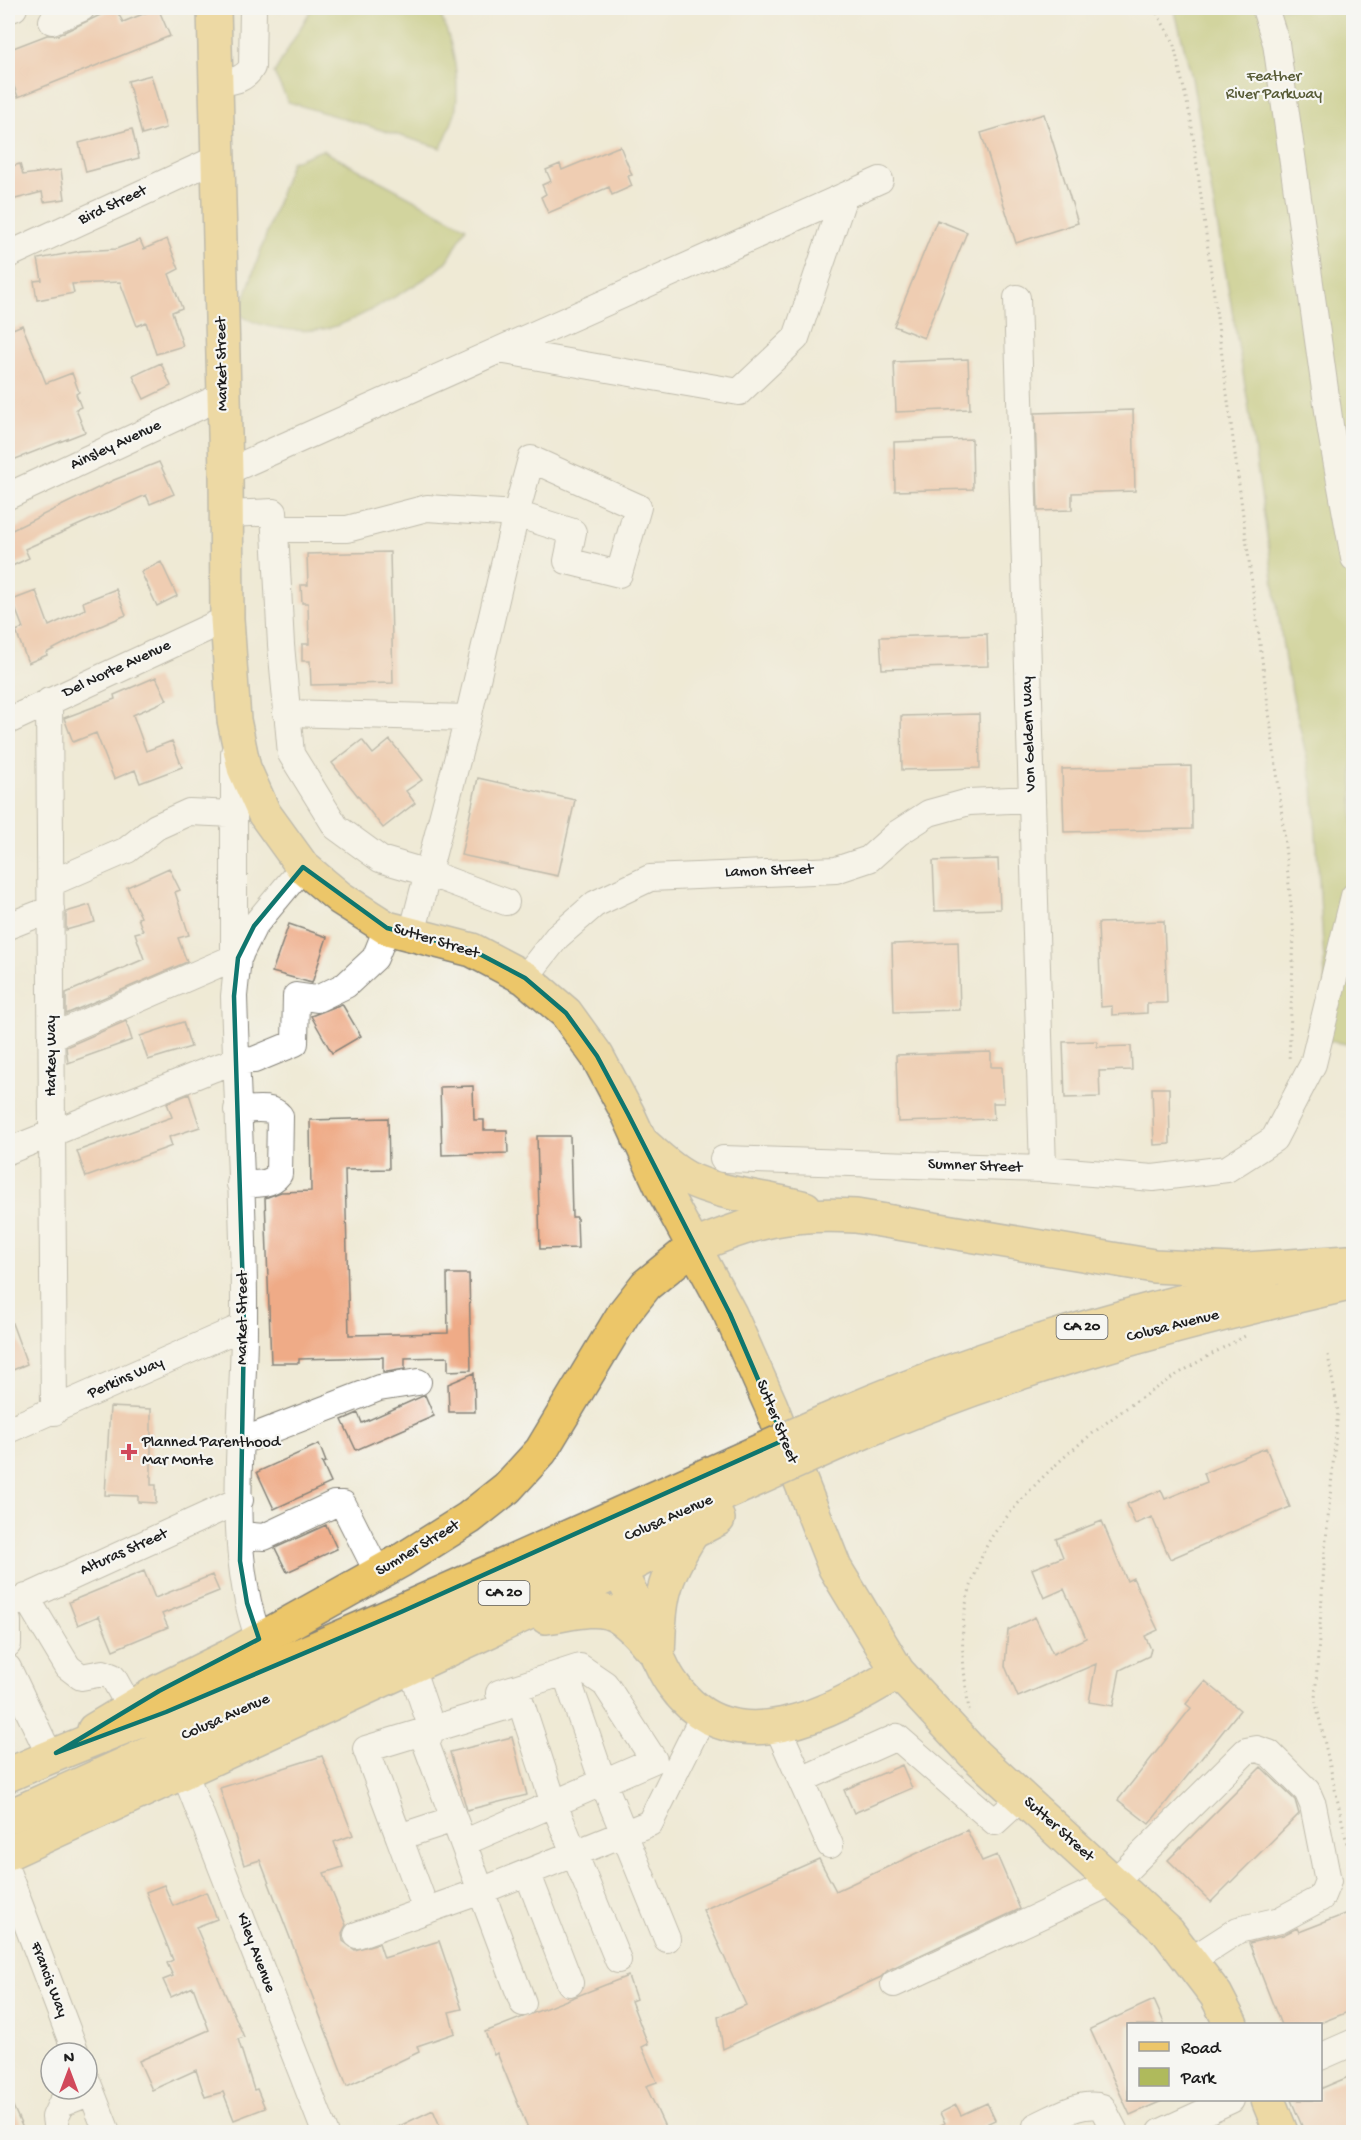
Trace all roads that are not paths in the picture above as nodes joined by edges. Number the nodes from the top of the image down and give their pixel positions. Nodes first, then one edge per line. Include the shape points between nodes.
1 (14, 8) edge
2 (82, 8) edge
3 (214, 8) edge
4 (253, 8) edge
5 (1265, 8) edge
6 (8, 10) edge
7 (52, 21) dead end
8 (216, 84) junction
9 (218, 158) junction
10 (880, 180) dead end
11 (844, 196) junction
12 (8, 255) edge
13 (1017, 298) dead end
14 (499, 350) junction
15 (224, 395) junction
16 (226, 472) junction
17 (8, 496) edge
18 (226, 514) junction
19 (516, 514) junction
20 (275, 529) junction
21 (1353, 558) edge
22 (226, 619) junction
23 (49, 701) junction
24 (286, 713) junction
25 (468, 718) junction
26 (234, 720) junction
27 (8, 721) edge
28 (1032, 798) junction
29 (234, 814) junction
30 (303, 867) junction
31 (428, 873) junction
32 (51, 883) junction
33 (1353, 896) edge
34 (506, 902) dead end
35 (51, 909) junction
36 (8, 926) edge
37 (399, 931) junction
38 (237, 956) junction
39 (525, 978) junction
40 (51, 1037) junction
41 (236, 1061) junction
42 (237, 1110) junction
43 (52, 1134) junction
44 (639, 1140) junction
45 (8, 1151) edge
46 (723, 1159) dead end
47 (1043, 1169) junction
48 (240, 1184) junction
49 (824, 1214) junction
50 (693, 1247) junction
51 (1352, 1269) edge
52 (244, 1326) junction
53 (418, 1382) dead end
54 (54, 1412) junction
55 (8, 1430) edge
56 (836, 1440) junction
57 (242, 1441) junction
58 (744, 1483) junction
59 (240, 1500) junction
60 (693, 1533) junction
61 (240, 1535) junction
62 (619, 1571) junction
63 (378, 1573) junction
64 (17, 1602) edge
65 (8, 1621) edge
66 (510, 1622) junction
67 (259, 1639) junction
68 (8, 1644) edge
69 (658, 1658) junction
70 (411, 1667) junction
71 (8, 1668) edge
72 (565, 1672) junction
73 (898, 1672) junction
74 (516, 1688) junction
75 (130, 1708) junction
76 (17, 1711) edge
77 (704, 1716) junction
78 (777, 1726) junction
79 (432, 1729) junction
80 (53, 1754) junction
81 (185, 1774) junction
82 (8, 1775) edge
83 (801, 1780) junction
84 (603, 1782) junction
85 (1022, 1797) junction
86 (554, 1804) junction
87 (8, 1817) edge
88 (454, 1819) junction
89 (625, 1833) junction
90 (399, 1837) junction
91 (463, 1843) junction
92 (830, 1845) dead end
93 (576, 1852) junction
94 (8, 1853) edge
95 (527, 1872) junction
96 (8, 1874) edge
97 (1115, 1881) junction
98 (481, 1891) junction
99 (426, 1910) junction
100 (357, 1935) dead end
101 (667, 1939) dead end
102 (618, 1960) dead end
103 (1190, 1961) junction
104 (570, 1983) dead end
105 (894, 1984) dead end
106 (523, 2003) dead end
107 (1230, 2023) edge
108 (71, 2041) edge
109 (1353, 2042) edge
110 (1322, 2056) edge
111 (67, 2101) edge
112 (94, 2101) edge
113 (1229, 2101) edge
114 (1268, 2101) edge
115 (1036, 2126) dead end
116 (57, 2133) edge
117 (106, 2133) edge
118 (325, 2133) edge
119 (1115, 2133) edge
120 (1161, 2133) edge
121 (1281, 2133) edge

1 - 6 street
2 - 7 street
3 - 8 main road, Market Street
4 - 8 street via 252,67 238,80
5 - 21 street via 1275,44
8 - 9 main road, Market Street
9 - 12 street, Bird Street
9 - 15 main road, Market Street
10 - 11 street
11 - 14 street
11 - 14 street via 796,338 738,392
13 - 28 street, Von Geldern Way
14 - 16 street
15 - 16 main road, Market Street
15 - 17 street, Ainsley Avenue
16 - 18 main road, Market Street
18 - 20 street via 274,512
18 - 22 main road, Market Street
19 - 19 street via 531,459 638,507 619,574 567,561 573,532
19 - 20 street via 427,508 347,529
19 - 25 street
20 - 24 street
22 - 23 street, Del Norte Avenue
22 - 26 main road, Market Street
23 - 27 street, Del Norte Avenue
23 - 32 street, Harkey Way
24 - 25 street
24 - 31 street via 291,754 336,827 380,859
25 - 31 street
26 - 29 street, Market Street
26 - 30 main road, Market Street via 244,768 264,813
28 - 39 street, Lamon Street via 969,802 929,813 869,859 836,870 650,879 595,904 557,937
28 - 47 street, Von Geldern Way
29 - 32 street via 189,812 156,826 127,850
29 - 38 street, Market Street
30 - 37 main road, Sutter Street via 340,898
30 - 38 street, Market Street via 254,926
31 - 34 street
31 - 37 street
32 - 35 street, Harkey Way
33 - 47 street, Sumner Street via 1313,1064 1274,1139 1227,1169 1153,1178
35 - 36 street
35 - 40 street, Harkey Way
37 - 39 main road, Sutter Street via 472,950
37 - 41 street via 346,985 317,999 296,996 295,1043 254,1060
38 - 40 street
38 - 41 street, Market Street
39 - 44 main road, Sutter Street via 566,1013 597,1056
40 - 43 street, Harkey Way
41 - 42 street, Market Street
41 - 43 street
42 - 48 street, Market Street
42 - 48 street via 268,1109 280,1116 279,1174 267,1183
43 - 45 street
43 - 54 street, Harkey Way
44 - 49 main road via 670,1166 700,1183
44 - 50 main road, Sutter Street
46 - 47 street, Sumner Street
48 - 52 street, Market Street
49 - 50 main road, Sumner Street via 782,1217 733,1230
49 - 51 main road via 856,1216 1154,1266
50 - 63 main road, Sumner Street via 646,1285 624,1313 541,1451 507,1488 469,1518
50 - 73 main road, Sutter Street via 730,1314 771,1406 835,1568
51 - 56 main road, Colusa Avenue / CA 20 via 954,1394
51 - 56 main road, Colusa Avenue / CA 20 via 1186,1299 1051,1336 939,1375
52 - 54 street, Perkins Way
52 - 57 street, Market Street
53 - 57 street via 379,1388
54 - 55 street, Perkins Way
56 - 58 main road, Colusa Avenue / CA 20, bridge
57 - 59 street, Market Street
58 - 60 main road, Colusa Avenue
58 - 80 main road, Colusa Avenue / CA 20 via 390,1616 166,1712
58 - 87 main road, Colusa Avenue / CA 20
59 - 61 street, Market Street
59 - 64 street, Alturas Street
60 - 62 main road, Colusa Avenue
60 - 69 main road via 663,1588
61 - 63 street via 264,1537 334,1504 343,1504
61 - 67 street, Market Street via 242,1582
62 - 66 main road, Colusa Avenue
62 - 69 main road
63 - 67 main road, Sumner Street
64 - 75 street via 68,1667 81,1677 113,1677
65 - 68 street
66 - 69 main road via 608,1611 626,1620
66 - 70 main road, Colusa Avenue
67 - 75 main road, Sumner Street
69 - 77 main road via 686,1702
70 - 79 street
70 - 81 main road, Colusa Avenue
71 - 76 street
72 - 74 street
72 - 84 street
72 - 84 street via 580,1667 605,1684 654,1760
73 - 78 main road via 853,1700
73 - 85 main road, Sutter Street via 975,1755
74 - 79 street via 499,1693 505,1707
74 - 86 street
75 - 80 main road, Sumner Street
76 - 80 street
77 - 78 main road via 726,1725
77 - 89 street via 650,1823
78 - 83 street
79 - 88 street via 426,1744
79 - 90 street via 366,1749
80 - 82 main road, Colusa Avenue / CA 20
81 - 94 main road, Colusa Avenue
81 - 118 street, Kiley Avenue
83 - 85 street via 897,1737 995,1821
83 - 92 street
84 - 86 street
84 - 89 street
85 - 97 main road, Sutter Street
86 - 91 street
86 - 93 street
88 - 90 street
88 - 91 street
89 - 93 street
89 - 101 street
90 - 99 street
91 - 98 street
93 - 95 street
93 - 102 street
95 - 98 street
95 - 104 street
96 - 108 street, Francis Way
97 - 103 main road, Sutter Street via 1167,1932
97 - 103 street via 1246,1751 1269,1753 1307,1791 1328,1881 1322,1898 1280,1920 1238,1930
97 - 105 street
98 - 99 street
98 - 106 street
99 - 100 street
103 - 107 main road, Sutter Street via 1216,1995
109 - 110 street
111 - 116 street via 55,2117
112 - 117 street
113 - 120 street
114 - 121 main road
115 - 119 street via 1086,2105 1095,2105 1102,2107

